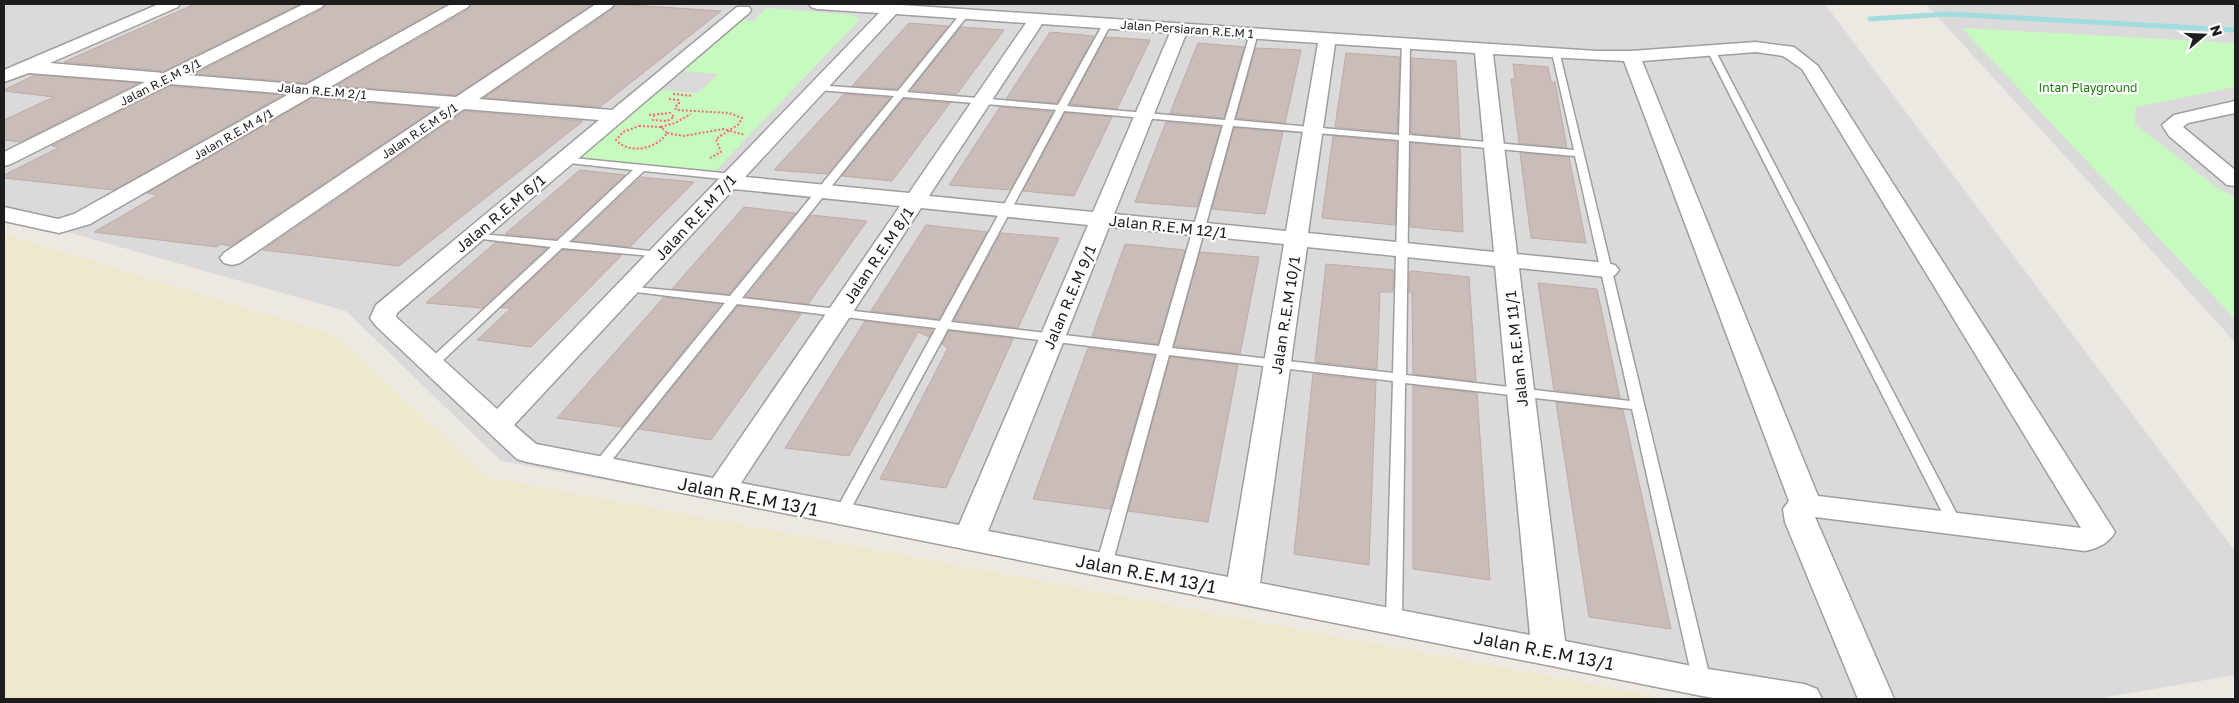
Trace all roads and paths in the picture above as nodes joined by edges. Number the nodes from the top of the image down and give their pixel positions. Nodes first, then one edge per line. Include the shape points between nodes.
1 (172, 4) edge
2 (316, 4) edge
3 (462, 4) edge
4 (606, 4) edge
5 (817, 4) edge
6 (892, 9) junction
7 (743, 10) dead end
8 (965, 14) junction
9 (1037, 19) junction
10 (1107, 24) junction
11 (1180, 28) junction
12 (1254, 33) junction
13 (1327, 38) junction
14 (1406, 42) junction
15 (1483, 47) junction
16 (1711, 50) junction
17 (1556, 53) junction
18 (1631, 56) junction
19 (28, 67) junction
20 (4, 78) edge
21 (167, 78) junction
22 (818, 87) junction
23 (309, 90) junction
24 (676, 94) dead end
25 (900, 94) junction
26 (674, 98) junction
27 (665, 99) dead end
28 (982, 101) junction
29 (460, 103) junction
30 (2235, 107) edge
31 (655, 108) dead end
32 (1062, 108) junction
33 (692, 113) junction
34 (646, 114) dead end
35 (1144, 115) junction
36 (616, 116) junction
37 (674, 117) junction
38 (684, 118) junction
39 (1228, 122) junction
40 (661, 127) junction
41 (1313, 130) junction
42 (729, 131) junction
43 (667, 133) junction
44 (1403, 138) junction
45 (764, 144) junction
46 (1494, 145) junction
47 (626, 146) junction
48 (620, 148) dead end
49 (1580, 153) junction
50 (4, 160) edge
51 (563, 160) junction
52 (706, 160) dead end
53 (641, 168) junction
54 (731, 179) junction
55 (2235, 180) edge
56 (822, 191) junction
57 (915, 200) junction
58 (1006, 210) junction
59 (4, 214) edge
60 (1101, 219) junction
61 (1198, 229) junction
62 (474, 235) junction
63 (1296, 239) junction
64 (559, 244) junction
65 (1401, 249) junction
66 (659, 255) junction
67 (232, 258) dead end
68 (1506, 260) junction
69 (1606, 270) junction
70 (628, 288) junction
71 (734, 300) junction
72 (840, 312) junction
73 (944, 325) junction
74 (1052, 337) junction
75 (1164, 350) junction
76 (432, 364) junction
77 (1277, 364) junction
78 (1399, 378) junction
79 (1521, 392) junction
80 (1638, 406) junction
81 (498, 426) junction
82 (599, 467) junction
83 (720, 491) junction
84 (1806, 505) junction
85 (841, 514) junction
86 (1955, 524) junction
87 (969, 539) junction
88 (1104, 565) junction
89 (1242, 592) junction
90 (1394, 621) junction
91 (1549, 652) junction
92 (1702, 682) junction
93 (1804, 699) edge
94 (1876, 699) edge

1 - 19 street, Jalan R.E.M 2/1
2 - 21 street, Jalan R.E.M 3/1
3 - 23 street, Jalan R.E.M 4/1
4 - 29 street, Jalan R.E.M 5/1
5 - 6 street, Jalan Persiaran R.E.M 1
6 - 8 street, Jalan Persiaran R.E.M 1
6 - 22 street, Jalan R.E.M 7/1
7 - 36 street, Jalan R.E.M 6/1
8 - 9 street, Jalan Persiaran R.E.M 1
8 - 25 lane
9 - 10 street, Jalan Persiaran R.E.M 1
9 - 28 street, Jalan R.E.M 8/1
10 - 11 street, Jalan Persiaran R.E.M 1
10 - 32 lane
11 - 12 street, Jalan Persiaran R.E.M 1
11 - 35 street, Jalan R.E.M 9/1
12 - 13 street, Jalan Persiaran R.E.M 1
12 - 39 lane
13 - 14 street, Jalan Persiaran R.E.M 1
13 - 41 street, Jalan R.E.M 10/1
14 - 15 street, Jalan Persiaran R.E.M 1
14 - 44 lane
15 - 17 street, Jalan Persiaran R.E.M 1
15 - 46 street, Jalan R.E.M 11/1
16 - 18 street, Jalan Persiaran R.E.M 1
16 - 86 lane
16 - 86 street, Jalan Persiaran R.E.M 1 via 1756,47 1788,51 1809,66 2099,532 2085,540
17 - 18 street, Jalan Persiaran R.E.M 1
17 - 49 lane
18 - 84 street
19 - 20 street, Jalan R.E.M 2/1
19 - 21 street, Jalan R.E.M 2/1
21 - 23 street, Jalan R.E.M 2/1
21 - 50 street, Jalan R.E.M 3/1
22 - 25 lane
22 - 45 street, Jalan R.E.M 7/1
23 - 29 street, Jalan R.E.M 2/1
23 - 59 street, Jalan R.E.M 4/1 via 82,219 58,226
24 - 26 path
25 - 28 lane
25 - 56 lane
26 - 27 path
26 - 33 path via 679,100 674,107 676,110
28 - 32 lane
28 - 57 street, Jalan R.E.M 8/1
29 - 36 street, Jalan R.E.M 2/1
29 - 67 street, Jalan R.E.M 5/1
30 - 55 street via 2188,117 2172,125 2176,132
31 - 34 path
32 - 35 lane
32 - 58 lane
33 - 38 path
33 - 42 path via 732,112 742,118
35 - 39 lane
35 - 60 street, Jalan R.E.M 9/1
36 - 51 street, Jalan R.E.M 6/1
37 - 37 path via 661,122 652,120 664,113
37 - 38 path
38 - 40 path
39 - 41 lane
39 - 61 lane
40 - 43 path
40 - 47 path via 640,124 629,129 616,140
41 - 44 lane
41 - 63 street, Jalan R.E.M 10/1
42 - 43 path via 716,129 684,136
42 - 45 path
42 - 52 path via 716,139 721,152
43 - 47 path via 655,144
44 - 46 lane
44 - 65 lane
45 - 54 street, Jalan R.E.M 7/1
46 - 49 lane
46 - 68 street, Jalan R.E.M 11/1
47 - 48 path
49 - 69 lane
51 - 53 lane
51 - 62 street, Jalan R.E.M 6/1
53 - 54 lane
53 - 64 lane
54 - 56 street, Jalan R.E.M 12/1
54 - 66 street, Jalan R.E.M 7/1
56 - 57 street, Jalan R.E.M 12/1
56 - 71 lane
57 - 58 street, Jalan R.E.M 12/1
57 - 72 street, Jalan R.E.M 8/1
58 - 60 street, Jalan R.E.M 12/1
58 - 73 lane
60 - 61 street, Jalan R.E.M 12/1
60 - 74 street, Jalan R.E.M 9/1
61 - 63 street, Jalan R.E.M 12/1
61 - 75 lane
62 - 64 lane
62 - 76 street, Jalan R.E.M 6/1 via 383,314 385,321
63 - 65 street, Jalan R.E.M 12/1
63 - 77 street, Jalan R.E.M 10/1
64 - 66 lane
64 - 76 lane
65 - 68 street, Jalan R.E.M 12/1
65 - 78 lane
66 - 70 street, Jalan R.E.M 7/1
68 - 69 street, Jalan R.E.M 12/1
68 - 79 street, Jalan R.E.M 11/1
69 - 80 lane
70 - 71 lane
70 - 81 street, Jalan R.E.M 7/1
71 - 72 lane
71 - 82 lane
72 - 73 lane
72 - 83 street, Jalan R.E.M 8/1
73 - 74 lane
73 - 85 lane
74 - 75 lane
74 - 87 street, Jalan R.E.M 9/1
75 - 77 lane
75 - 88 lane
76 - 81 street, Jalan R.E.M 6/1
77 - 78 lane
77 - 89 street, Jalan R.E.M 10/1
78 - 79 lane
78 - 90 lane
79 - 80 lane
79 - 91 street, Jalan R.E.M 11/1
80 - 92 lane
81 - 82 street, Jalan R.E.M 13/1 via 527,452
82 - 83 street, Jalan R.E.M 13/1
83 - 85 street, Jalan R.E.M 13/1
84 - 86 street
84 - 94 street via 1798,509 1801,522
85 - 87 street, Jalan R.E.M 13/1
87 - 88 street, Jalan R.E.M 13/1
88 - 89 street, Jalan R.E.M 13/1
89 - 90 street, Jalan R.E.M 13/1
90 - 91 street, Jalan R.E.M 13/1
91 - 92 street, Jalan R.E.M 13/1
92 - 93 street, Jalan R.E.M 13/1

